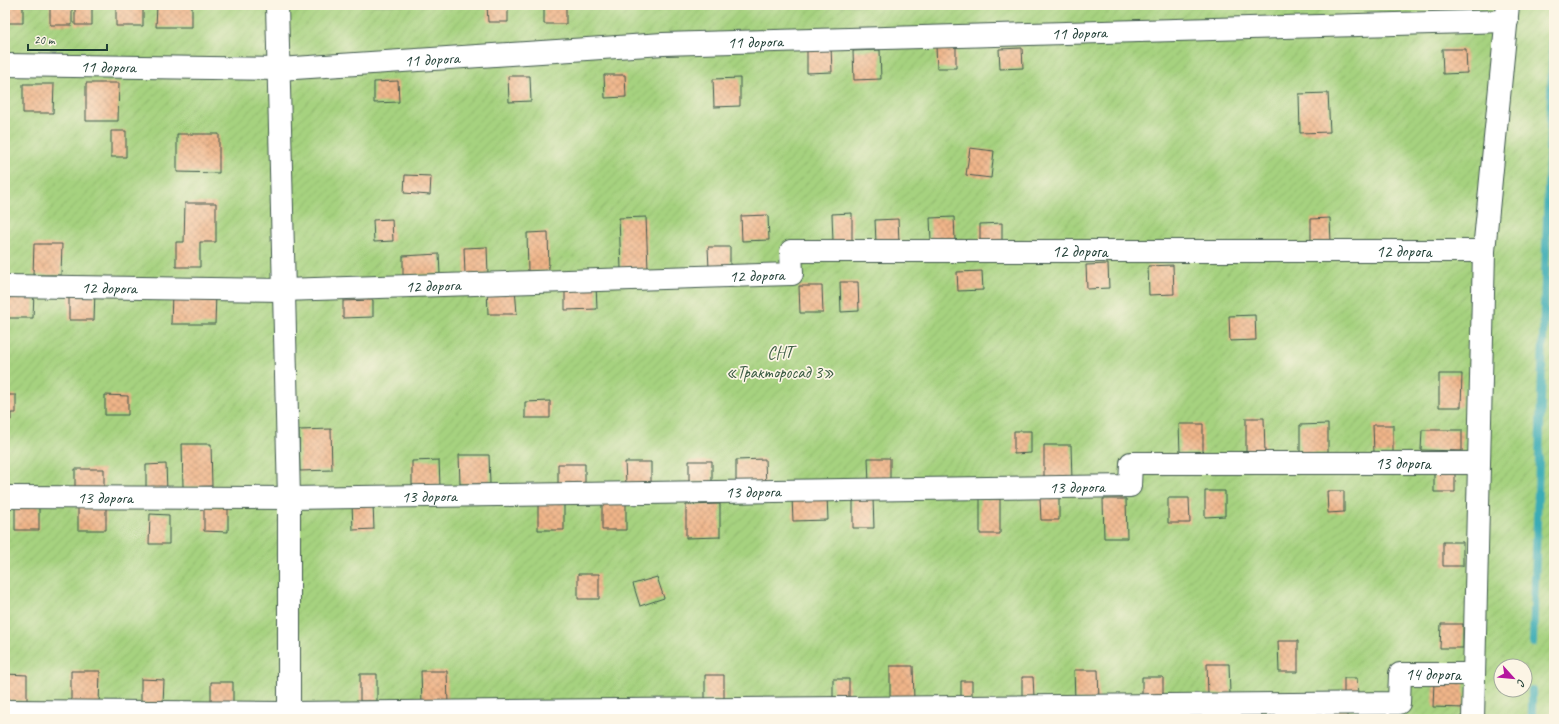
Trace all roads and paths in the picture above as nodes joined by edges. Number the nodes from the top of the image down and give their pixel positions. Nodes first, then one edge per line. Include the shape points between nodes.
1 (277, 5) edge
2 (1508, 13) edge
3 (5, 65) edge
4 (279, 69) junction
5 (1484, 252) junction
6 (5, 286) edge
7 (283, 290) junction
8 (1479, 463) junction
9 (5, 497) edge
10 (289, 498) junction
11 (1473, 674) junction
12 (5, 711) edge
13 (288, 716) edge
14 (1473, 719) edge

1 - 4 street
2 - 4 street, 11 дорога via 663,44
2 - 5 street
3 - 4 street, 11 дорога
4 - 7 street
5 - 7 street, 12 дорога via 791,251 792,274
5 - 8 street
6 - 7 street, 12 дорога
7 - 10 street
8 - 10 street, 13 дорога via 1131,463 1130,486
8 - 11 street
9 - 10 street, 13 дорога
10 - 13 street
11 - 13 street, 14 дорога via 1400,674 1399,703
11 - 14 street
12 - 13 street, 14 дорога

